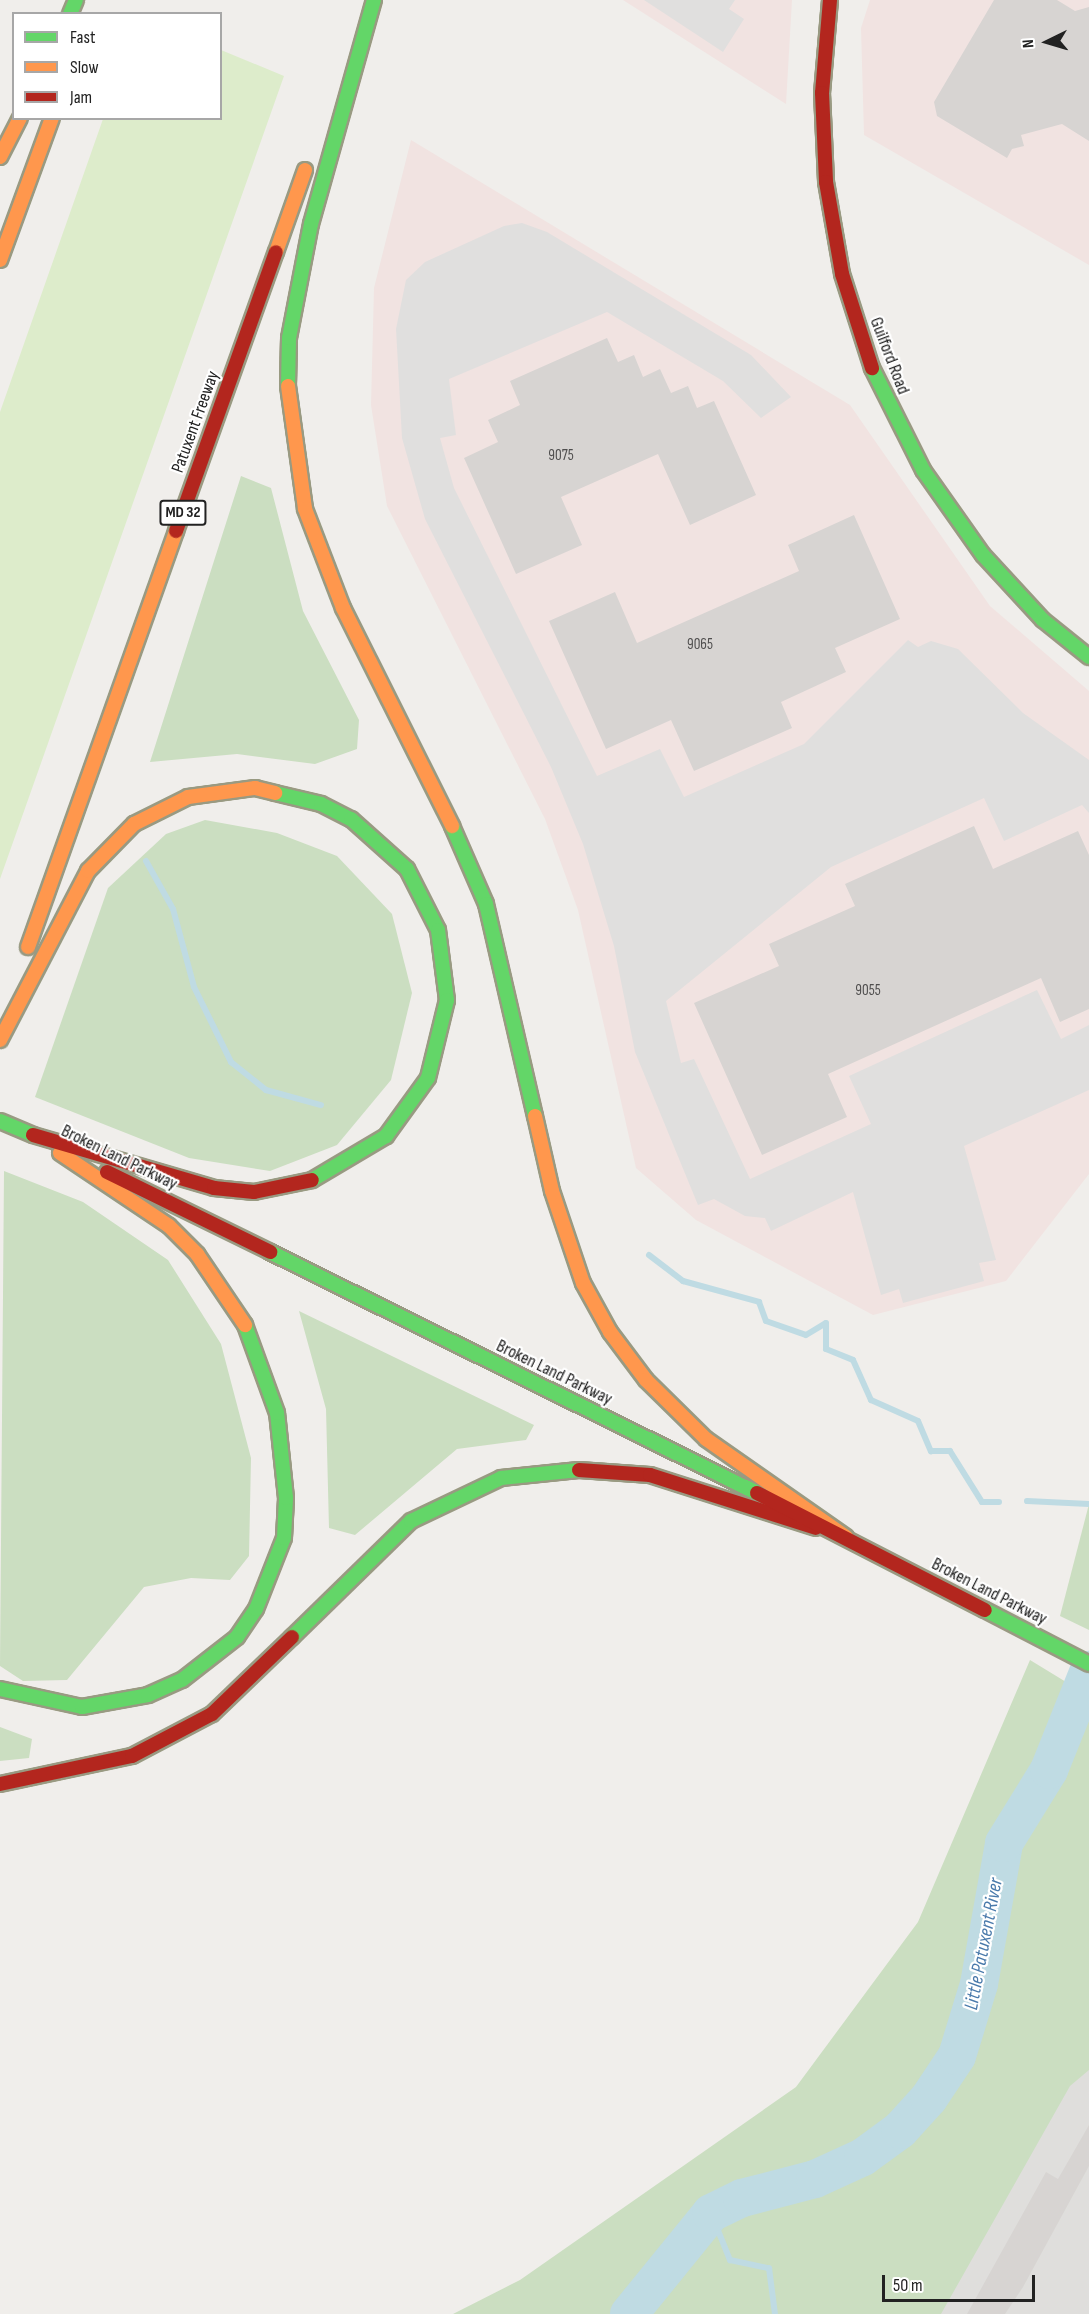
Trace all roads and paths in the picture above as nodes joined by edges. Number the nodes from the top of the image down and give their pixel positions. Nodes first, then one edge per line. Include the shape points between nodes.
1 (365, 0) edge
2 (374, 0) edge
3 (830, 0) edge
4 (323, 119) dead end
5 (19, 120) edge
6 (51, 120) edge
7 (312, 151) dead end
8 (0, 157) edge
9 (0, 260) edge
10 (1089, 657) edge
11 (0, 1025) edge
12 (0, 1040) edge
13 (0, 1121) edge
14 (33, 1135) junction
15 (846, 1537) junction
16 (1089, 1664) edge
17 (0, 1689) edge
18 (0, 1784) edge

1 - 4 main road
2 - 15 main road via 311,224 289,338 289,412 305,509 343,608 433,781 486,904 552,1191 583,1283 646,1380 706,1439
3 - 10 main road, Guilford Road via 822,93 826,182 842,274 872,369 923,470 982,555 1043,620
5 - 8 main road
6 - 9 main road
7 - 11 main road, Patuxent Freeway / MD 32
12 - 14 main road via 88,870 134,824 188,797 255,788 310,800 351,819 407,869 438,930 447,1000 428,1078 386,1137 332,1173 287,1188 214,1188
13 - 14 main road, Broken Land Parkway
14 - 15 main road, Broken Land Parkway
14 - 17 main road via 169,1226 222,1288 263,1367 277,1413 286,1498 284,1538 256,1610 237,1637 182,1680 148,1695 82,1707 58,1706
15 - 16 main road, Broken Land Parkway
15 - 18 main road via 650,1475 593,1468 501,1478 411,1521 342,1584 245,1689 212,1714 132,1756

